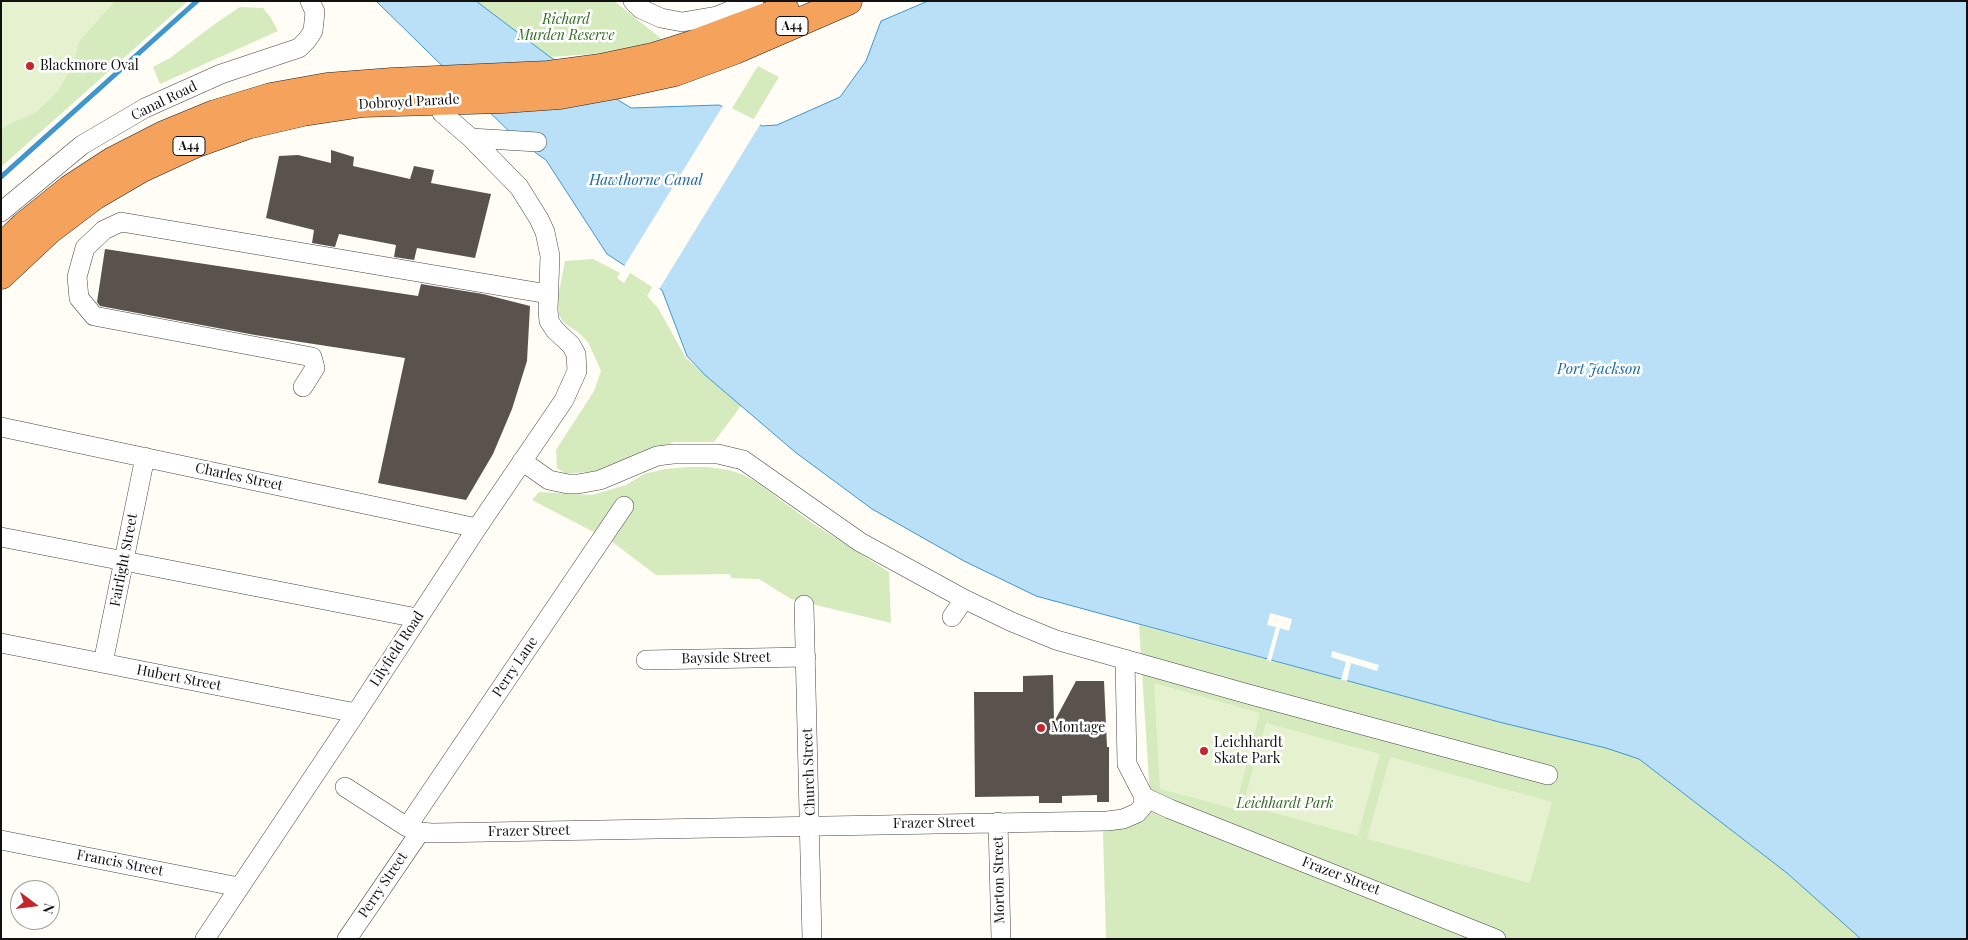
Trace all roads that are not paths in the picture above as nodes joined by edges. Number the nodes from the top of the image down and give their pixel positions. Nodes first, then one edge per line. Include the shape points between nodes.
1 (310, 1) edge
2 (754, 1) edge
3 (806, 1) edge
4 (848, 1) edge
5 (637, 5) edge
6 (442, 113) dead end
7 (471, 138) junction
8 (537, 142) dead end
9 (1, 212) edge
10 (1, 248) edge
11 (1, 275) edge
12 (548, 294) junction
13 (303, 387) dead end
14 (1, 427) edge
15 (145, 457) junction
16 (522, 461) junction
17 (624, 506) dead end
18 (476, 528) junction
19 (1, 537) edge
20 (124, 561) junction
21 (964, 599) junction
22 (804, 606) dead end
23 (952, 617) dead end
24 (416, 618) junction
25 (1, 644) edge
26 (806, 657) junction
27 (1125, 659) junction
28 (646, 660) dead end
29 (103, 664) junction
30 (356, 712) junction
31 (1548, 775) dead end
32 (345, 787) dead end
33 (1144, 797) junction
34 (998, 822) junction
35 (811, 826) junction
36 (413, 830) junction
37 (1, 840) edge
38 (239, 887) junction
39 (205, 939) edge
40 (347, 939) edge
41 (812, 939) edge
42 (1001, 939) edge
43 (1496, 939) edge

1 - 9 street, Canal Road via 314,12 313,31 299,48 221,74 145,108 82,145
2 - 5 street via 717,16 682,22 661,18
3 - 10 highway, Dobroyd Parade / A44 via 691,46 592,69 548,75 327,87 271,97 215,114 113,161 70,190
4 - 11 highway, Dobroyd Parade / A44 via 675,72 560,95 363,103 247,125 194,144 142,168 94,196 49,230
6 - 7 street
7 - 8 street
7 - 12 street via 519,187 539,219 550,256
12 - 13 street via 121,222 104,230 85,248 77,277 79,298 94,316 312,356 314,368
12 - 16 street, Lilyfield Road via 549,321 571,345 576,354 577,371 572,385
14 - 15 street, Charles Street
15 - 18 street, Charles Street
15 - 20 street, Fairlight Street
16 - 18 street, Lilyfield Road
16 - 21 street via 549,480 578,484 600,480 658,456 718,454 743,460 860,542
17 - 36 street, Perry Lane
18 - 24 street, Lilyfield Road
19 - 20 street
20 - 24 street
20 - 29 street, Fairlight Street
21 - 23 street
21 - 27 street via 1056,640
22 - 26 street, Church Street
24 - 30 street, Lilyfield Road
25 - 29 street, Hubert Street
26 - 28 street, Bayside Street
26 - 35 street, Church Street
27 - 31 street
27 - 33 street via 1127,764
29 - 30 street, Hubert Street
30 - 38 street, Lilyfield Road
32 - 36 street
33 - 34 street, Frazer Street via 1143,806 1137,813 1107,822
33 - 43 street, Frazer Street
34 - 35 street, Frazer Street
34 - 42 street, Morton Street
35 - 36 street, Frazer Street via 442,833
35 - 41 street, Church Street
36 - 40 street, Perry Street
37 - 38 street, Francis Street
38 - 39 street, Lilyfield Road

